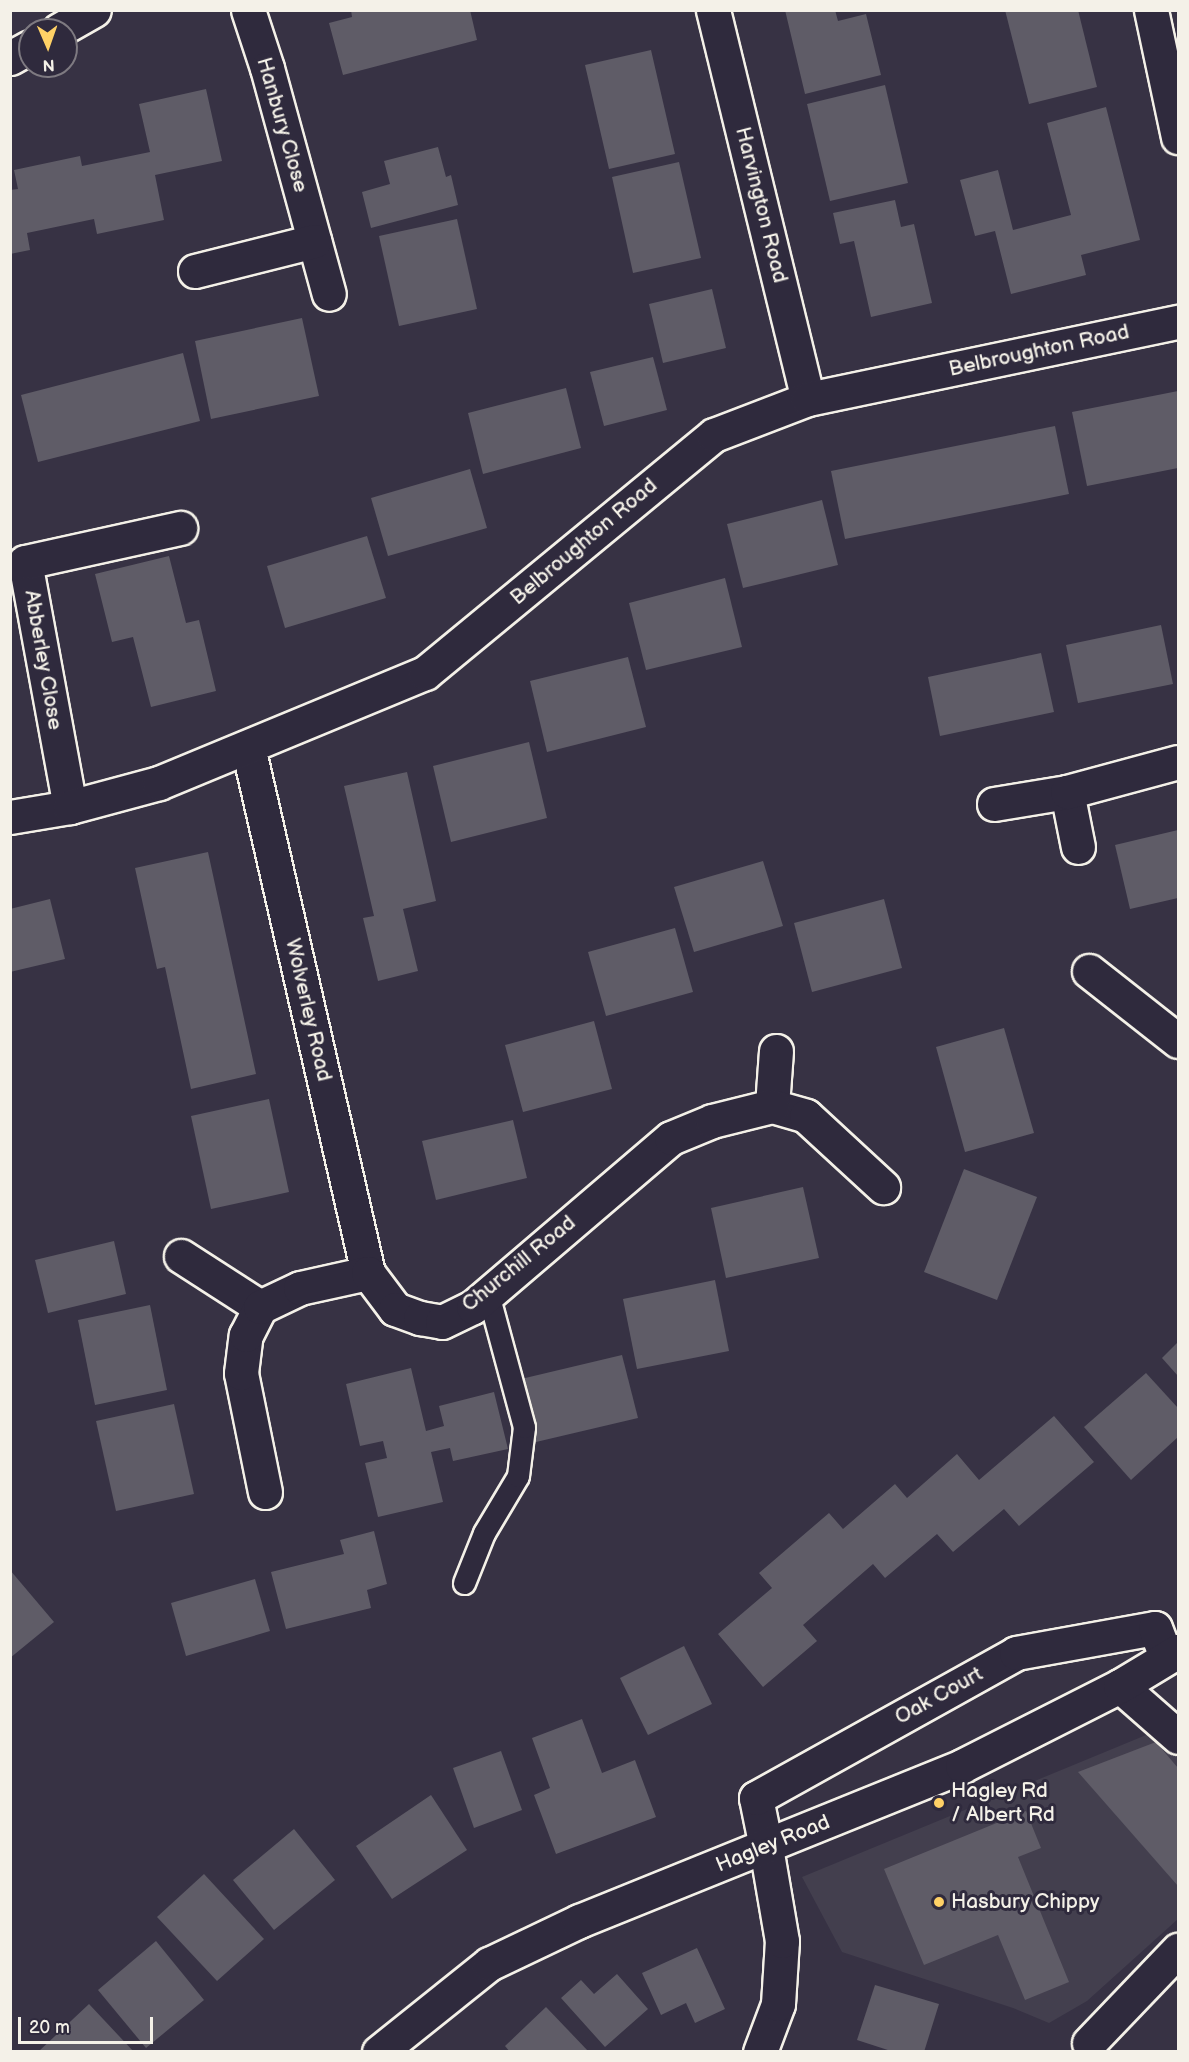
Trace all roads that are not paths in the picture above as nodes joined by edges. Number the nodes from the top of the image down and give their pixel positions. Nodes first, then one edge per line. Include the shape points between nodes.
1 (94, 10) edge
2 (248, 10) edge
3 (713, 10) edge
4 (1150, 10) edge
5 (78, 19) edge
6 (1179, 137) edge
7 (314, 241) junction
8 (195, 271) dead end
9 (329, 294) dead end
10 (1179, 322) edge
11 (808, 399) junction
12 (180, 528) dead end
13 (248, 747) junction
14 (1179, 762) edge
15 (1067, 792) junction
16 (994, 804) dead end
17 (70, 807) junction
18 (10, 817) edge
19 (1077, 848) dead end
20 (1089, 971) dead end
21 (1179, 1041) edge
22 (776, 1051) dead end
23 (772, 1106) junction
24 (883, 1187) dead end
25 (181, 1256) dead end
26 (368, 1273) junction
27 (488, 1294) junction
28 (260, 1307) junction
29 (265, 1492) dead end
30 (464, 1582) dead end
31 (1172, 1654) edge
32 (1120, 1686) junction
33 (1179, 1737) edge
34 (766, 1847) junction
35 (1179, 1950) edge
36 (1089, 2043) dead end
37 (379, 2052) edge
38 (760, 2052) edge

1 - 5 street
2 - 7 street, Hanbury Close
3 - 11 street, Harvington Road
4 - 6 street
7 - 8 street
7 - 9 street, Hanbury Close
10 - 11 street, Belbroughton Road
11 - 13 street, Belbroughton Road via 714,435 425,673
12 - 17 street, Abberley Close via 25,562
13 - 17 street, Belbroughton Road via 159,783
13 - 26 street, Wolverley Road
14 - 15 street
15 - 16 street
15 - 19 street
17 - 18 street, Belbroughton Road
20 - 21 street
22 - 23 street
23 - 24 street via 806,1116
23 - 27 street, Churchill Road via 712,1121 671,1138
25 - 28 street
26 - 27 street, Churchill Road via 395,1309 442,1322 473,1307
26 - 28 street via 300,1288
27 - 30 lane via 524,1427 518,1476 484,1533
28 - 29 street via 246,1335 241,1373
31 - 32 street, Hagley Road
31 - 34 street, Oak Court via 1155,1628 1016,1653 756,1798
32 - 33 street
32 - 34 street, Hagley Road via 962,1766
34 - 37 street, Hagley Road via 579,1921 489,1964
34 - 38 street via 782,1941 778,2004
35 - 36 street

